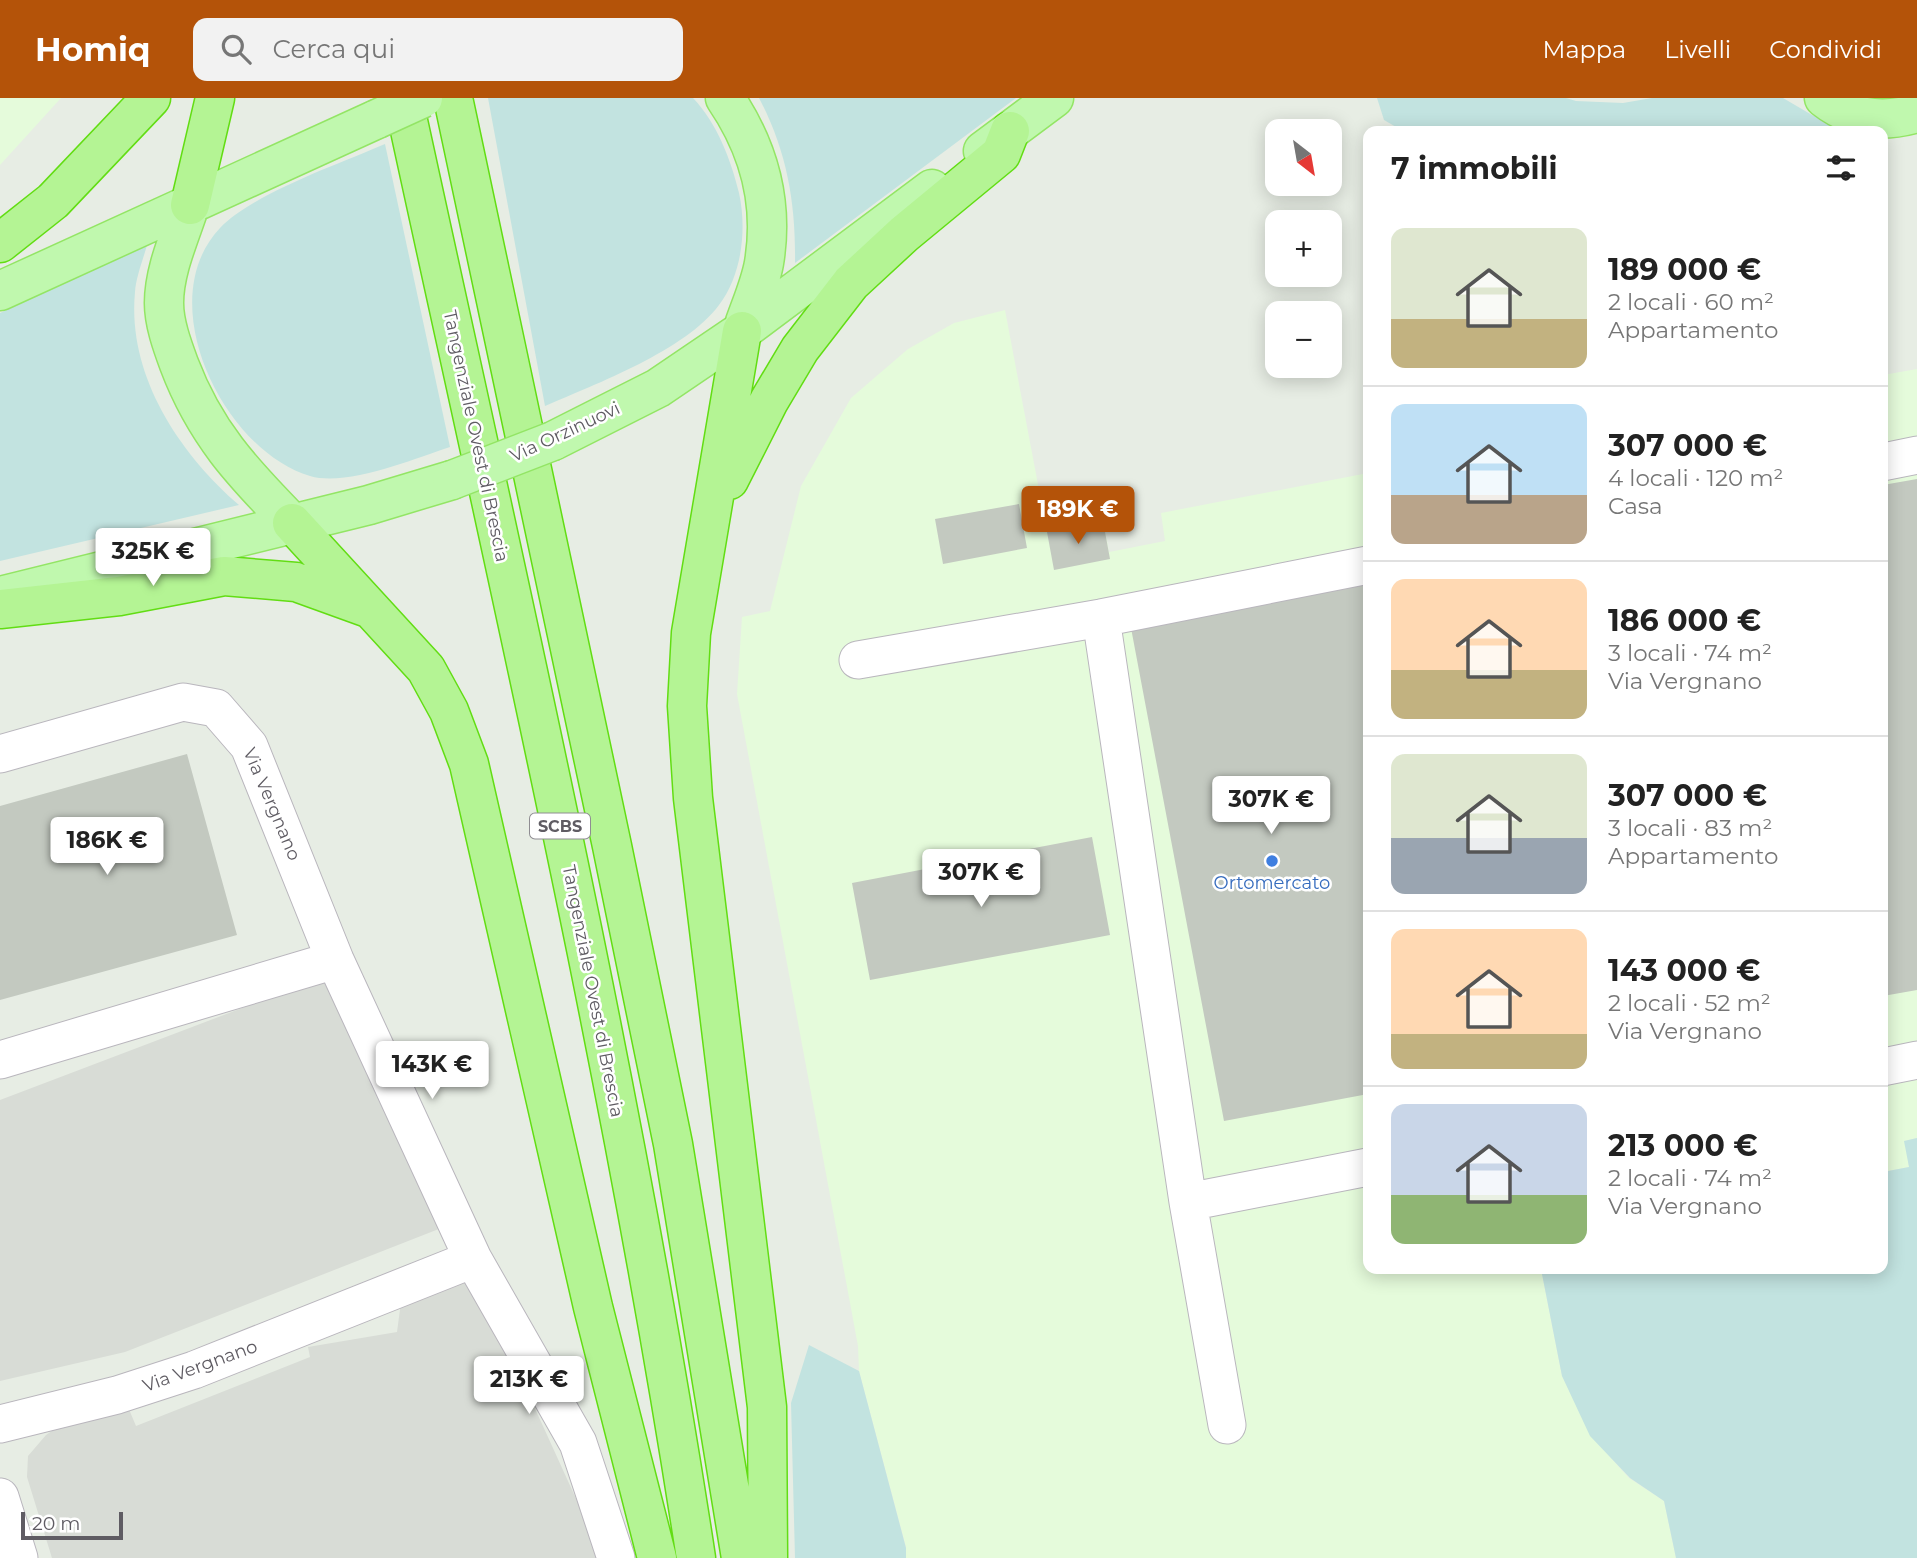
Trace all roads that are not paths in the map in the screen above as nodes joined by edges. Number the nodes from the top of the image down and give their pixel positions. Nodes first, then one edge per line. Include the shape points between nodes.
1 (151, 98) edge
2 (215, 98) edge
3 (423, 98) edge
4 (453, 98) edge
5 (724, 98) edge
6 (1054, 98) edge
7 (1824, 99) edge
8 (390, 108) edge
9 (1917, 113) edge
10 (1010, 131) junction
11 (190, 205) junction
12 (0, 243) edge
13 (0, 291) edge
14 (742, 331) junction
15 (1917, 456) edge
16 (1888, 461) edge
17 (292, 523) junction
18 (704, 544) junction
19 (1363, 566) edge
20 (0, 596) edge
21 (0, 609) edge
22 (373, 610) junction
23 (1101, 618) junction
24 (858, 660) dead end
25 (0, 754) edge
26 (335, 960) junction
27 (0, 1060) edge
28 (1917, 1060) edge
29 (1888, 1066) edge
30 (1363, 1168) edge
31 (1188, 1202) junction
32 (473, 1259) junction
33 (0, 1424) edge
34 (1227, 1425) dead end
35 (0, 1497) edge
36 (19, 1558) edge
37 (616, 1558) edge
38 (657, 1558) edge
39 (695, 1558) edge
40 (741, 1558) edge
41 (768, 1558) edge

1 - 12 highway via 52,201
2 - 11 highway
3 - 8 main road, bridge
4 - 40 highway, SCBS via 673,1144
5 - 14 main road via 751,141 764,182 764,265
6 - 10 main road, Via Orzinuovi
7 - 9 main road via 1855,115 1876,119
8 - 11 main road
8 - 39 highway, Tangenziale Ovest di Brescia / SCBS via 568,864 614,1091
10 - 14 main road, Via Orzinuovi
10 - 18 highway via 1001,154 851,283 800,349 733,470
11 - 13 main road
11 - 17 main road via 172,258 164,303 171,342 198,408 220,445
14 - 17 main road, Via Orzinuovi, bridge via 657,388 553,441 452,480
14 - 18 highway
15 - 16 street
17 - 20 main road, Via Orzinuovi
17 - 22 highway
18 - 41 highway via 691,633 687,706 693,798 767,1407
19 - 23 street
21 - 22 highway via 119,596 224,576 296,582
22 - 38 highway via 426,669 449,711 469,764 590,1294
23 - 24 street
23 - 31 street
25 - 26 street, Via Vergnano via 183,702 216,708 249,746
26 - 27 street
26 - 32 street, Via Vergnano
28 - 29 street
30 - 31 street
31 - 34 street
32 - 33 street, Via Vergnano via 194,1370
32 - 37 street, Via Vergnano via 578,1443
35 - 36 street

